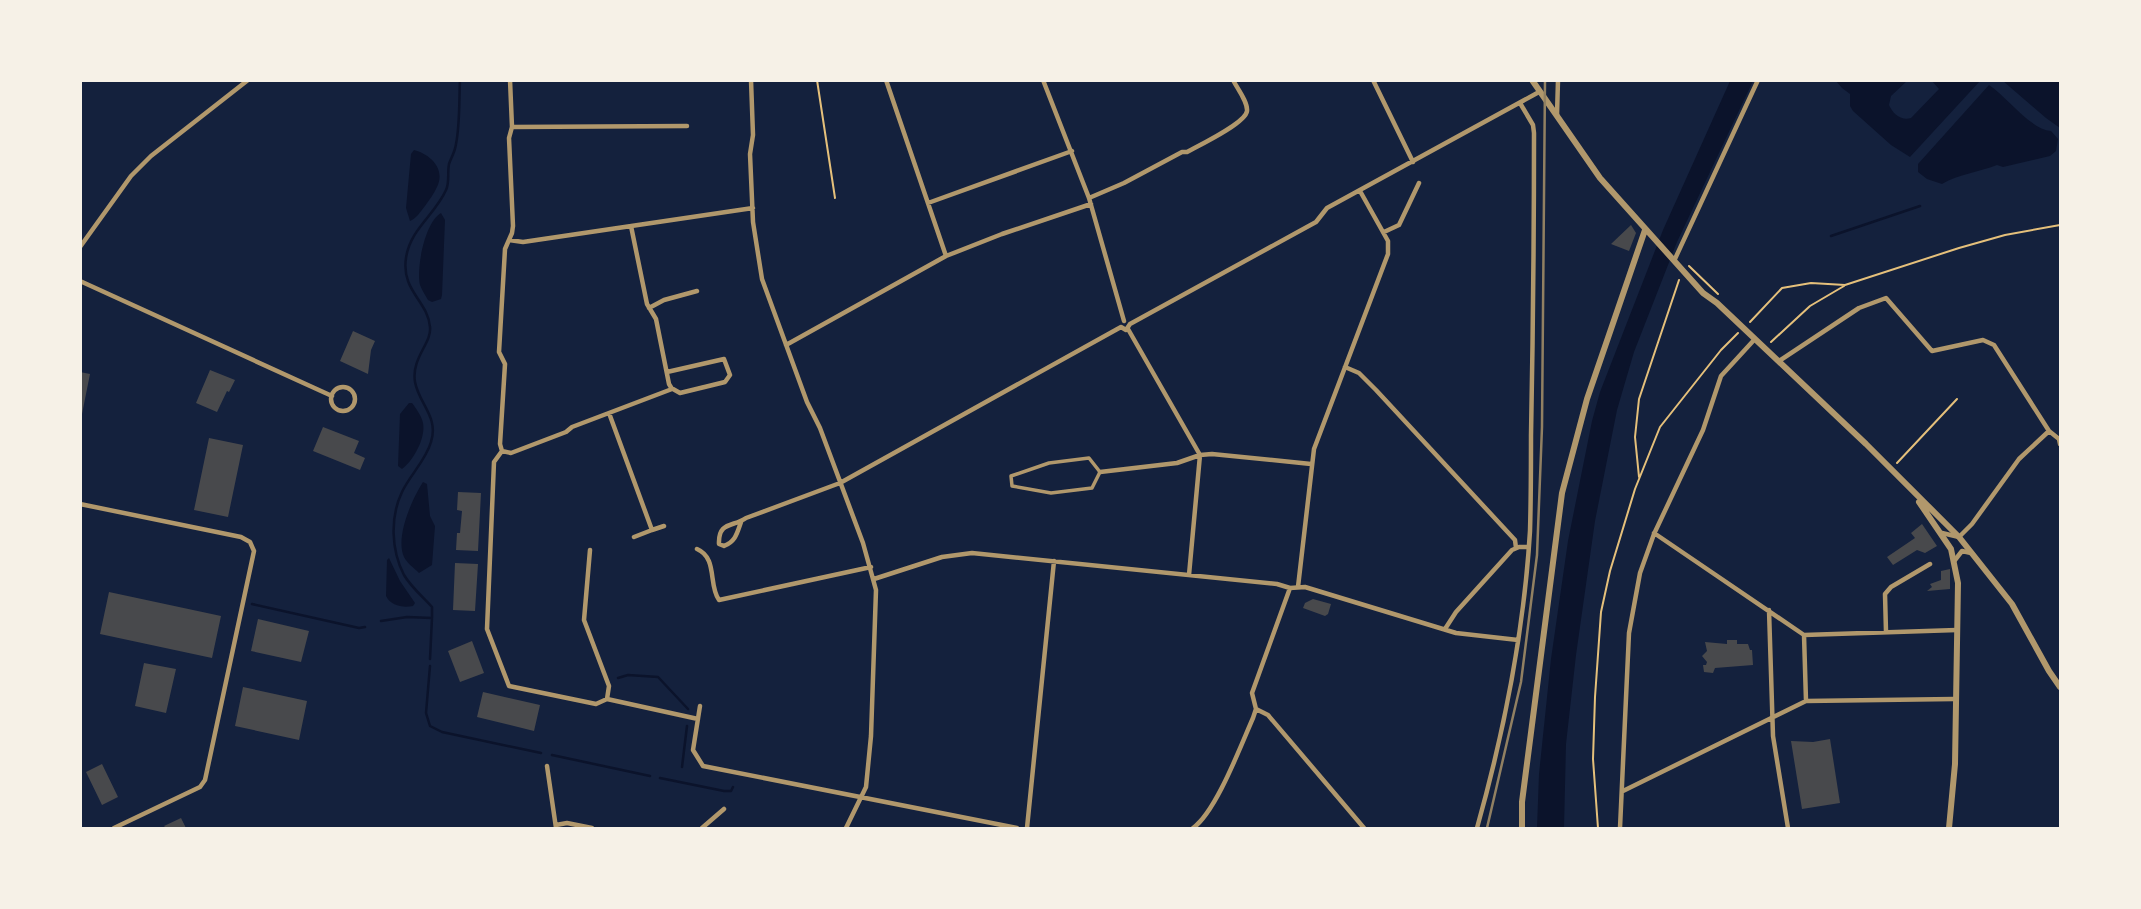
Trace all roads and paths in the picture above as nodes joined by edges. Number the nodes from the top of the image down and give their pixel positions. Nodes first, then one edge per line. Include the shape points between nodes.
1 (248, 80) edge
2 (510, 80) edge
3 (751, 80) edge
4 (817, 80) edge
5 (886, 80) edge
6 (1043, 80) edge
7 (1233, 80) edge
8 (1373, 80) edge
9 (1532, 80) edge
10 (1558, 80) edge
11 (1758, 80) edge
12 (1539, 92) junction
13 (1520, 103) junction
14 (1557, 120) junction
15 (687, 126) dead end
16 (512, 127) junction
17 (1072, 151) junction
18 (1413, 162) junction
19 (1419, 183) dead end
20 (1360, 191) junction
21 (835, 198) dead end
22 (1089, 198) junction
23 (928, 203) junction
24 (1091, 204) junction
25 (753, 208) junction
26 (2060, 225) edge
27 (631, 226) junction
28 (1645, 230) junction
29 (1384, 232) junction
30 (509, 240) junction
31 (80, 247) edge
32 (946, 256) junction
33 (1673, 260) junction
34 (1682, 271) junction
35 (80, 281) edge
36 (1845, 285) junction
37 (697, 291) dead end
38 (649, 308) junction
39 (1124, 321) junction
40 (1129, 326) junction
41 (1121, 327) junction
42 (1743, 329) junction
43 (1754, 340) junction
44 (786, 345) junction
45 (1768, 345) dead end
46 (1778, 362) junction
47 (1345, 367) junction
48 (667, 372) junction
49 (673, 389) junction
50 (332, 396) junction
51 (1957, 399) dead end
52 (609, 413) junction
53 (2049, 431) junction
54 (2060, 444) edge
55 (502, 452) junction
56 (1200, 455) junction
57 (1311, 464) junction
58 (1892, 468) junction
59 (1100, 472) junction
60 (1639, 478) junction
61 (840, 482) junction
62 (1917, 497) junction
63 (80, 504) edge
64 (741, 522) junction
65 (664, 526) dead end
66 (652, 530) junction
67 (1654, 533) junction
68 (1941, 533) junction
69 (634, 537) dead end
70 (1959, 537) junction
71 (1528, 547) junction
72 (1516, 548) junction
73 (697, 549) dead end
74 (590, 550) dead end
75 (1971, 554) junction
76 (1955, 559) junction
77 (1054, 561) junction
78 (1930, 564) dead end
79 (871, 567) junction
80 (1189, 575) junction
81 (874, 579) junction
82 (1298, 587) junction
83 (1290, 588) junction
84 (1769, 610) junction
85 (1444, 629) junction
86 (1956, 630) junction
87 (1886, 632) junction
88 (1804, 635) junction
89 (1518, 640) junction
90 (2059, 682) edge
91 (607, 699) junction
92 (1954, 699) junction
93 (1806, 701) junction
94 (701, 706) dead end
95 (1256, 709) junction
96 (1772, 715) junction
97 (698, 719) junction
98 (547, 766) dead end
99 (1622, 792) junction
100 (860, 799) junction
101 (724, 809) dead end
102 (556, 827) edge
103 (114, 828) edge
104 (592, 828) edge
105 (702, 828) edge
106 (846, 828) edge
107 (1017, 828) edge
108 (1027, 828) edge
109 (1193, 828) edge
110 (1364, 828) edge
111 (1477, 828) edge
112 (1522, 828) edge
113 (1598, 828) edge
114 (1619, 828) edge
115 (1788, 828) edge
116 (1949, 828) edge

1 - 31 street via 151,156
2 - 16 street
3 - 25 street
4 - 21 path
5 - 23 street
6 - 17 street
7 - 22 street via 1247,107 1244,118 1186,152
8 - 18 street
9 - 12 street
10 - 14 street
11 - 33 street
12 - 13 street
12 - 14 street
13 - 18 street
13 - 71 street via 1534,133
14 - 28 street
15 - 16 street
16 - 30 street via 513,226
17 - 22 street
17 - 23 street
18 - 20 street
19 - 29 street via 1399,225
20 - 29 street
20 - 40 street via 1327,208 1316,222
22 - 24 street
23 - 32 street
24 - 32 street
24 - 39 street
25 - 27 street
25 - 44 street via 760,270
26 - 36 path via 2005,235
27 - 30 street via 523,242
27 - 38 street
28 - 33 street
28 - 112 street via 1587,399 1562,493
29 - 47 street via 1388,254
30 - 55 street via 499,352 505,363
32 - 44 street
33 - 34 street
34 - 42 street
34 - 60 path via 1639,399
35 - 50 street
36 - 42 path via 1811,283 1782,288
36 - 45 path via 1802,312
37 - 38 street
38 - 48 street via 656,318
39 - 40 street
39 - 41 street
40 - 41 street
40 - 56 street
41 - 61 street
42 - 43 street
42 - 60 path via 1660,427
43 - 46 street
43 - 67 street via 1721,376 1703,430
44 - 61 street
46 - 53 street via 1859,308 1886,298 1932,351 1983,340 1994,345
46 - 58 street
47 - 57 street
47 - 72 street via 1359,373 1397,411 1515,540
48 - 49 street
48 - 49 street via 724,359 730,375 725,382 680,393
49 - 52 street
50 - 50 street via 333,406 340,411 355,402 347,388 337,389
51 - 58 path
52 - 55 street via 511,453
52 - 66 street
53 - 54 street
53 - 70 street via 2019,459
55 - 91 street via 494,462 486,629 509,686 596,704
56 - 57 street
56 - 59 street via 1177,463
56 - 80 street
57 - 82 street
58 - 62 street
59 - 59 street via 1089,458 1049,463 1011,476 1012,486 1051,493 1092,488
60 - 113 path via 1601,612 1593,760
61 - 64 street
61 - 79 street
62 - 68 street
62 - 70 street
63 - 103 street via 241,537 254,551 205,779 200,787
64 - 64 street via 724,528 719,544 730,544
65 - 66 street
66 - 69 street
67 - 84 street
67 - 99 street via 1630,619
68 - 70 street
68 - 76 street
70 - 75 street
71 - 72 street
71 - 89 street
72 - 85 street
73 - 79 street via 708,557 719,600
74 - 91 street via 584,620 609,686
75 - 76 street via 1962,551
75 - 90 street via 2012,604
76 - 86 street
77 - 80 street
77 - 81 street via 972,553 942,557
77 - 108 street
78 - 87 street via 1885,594
79 - 81 street
80 - 83 street
81 - 100 street via 871,736 866,788
82 - 83 street
82 - 85 street
83 - 95 street via 1252,693
84 - 88 street
84 - 96 street
85 - 89 street
86 - 87 street
86 - 92 street
87 - 88 street
88 - 93 street
89 - 111 street
91 - 97 street
92 - 93 street
92 - 116 street via 1955,764
93 - 96 street
94 - 97 street
95 - 109 street via 1222,785
95 - 110 street via 1268,715
96 - 99 street
96 - 115 street
97 - 100 street via 693,750 703,766
98 - 102 street
99 - 114 street
100 - 106 street
100 - 107 street
101 - 105 street
102 - 104 street via 566,823

